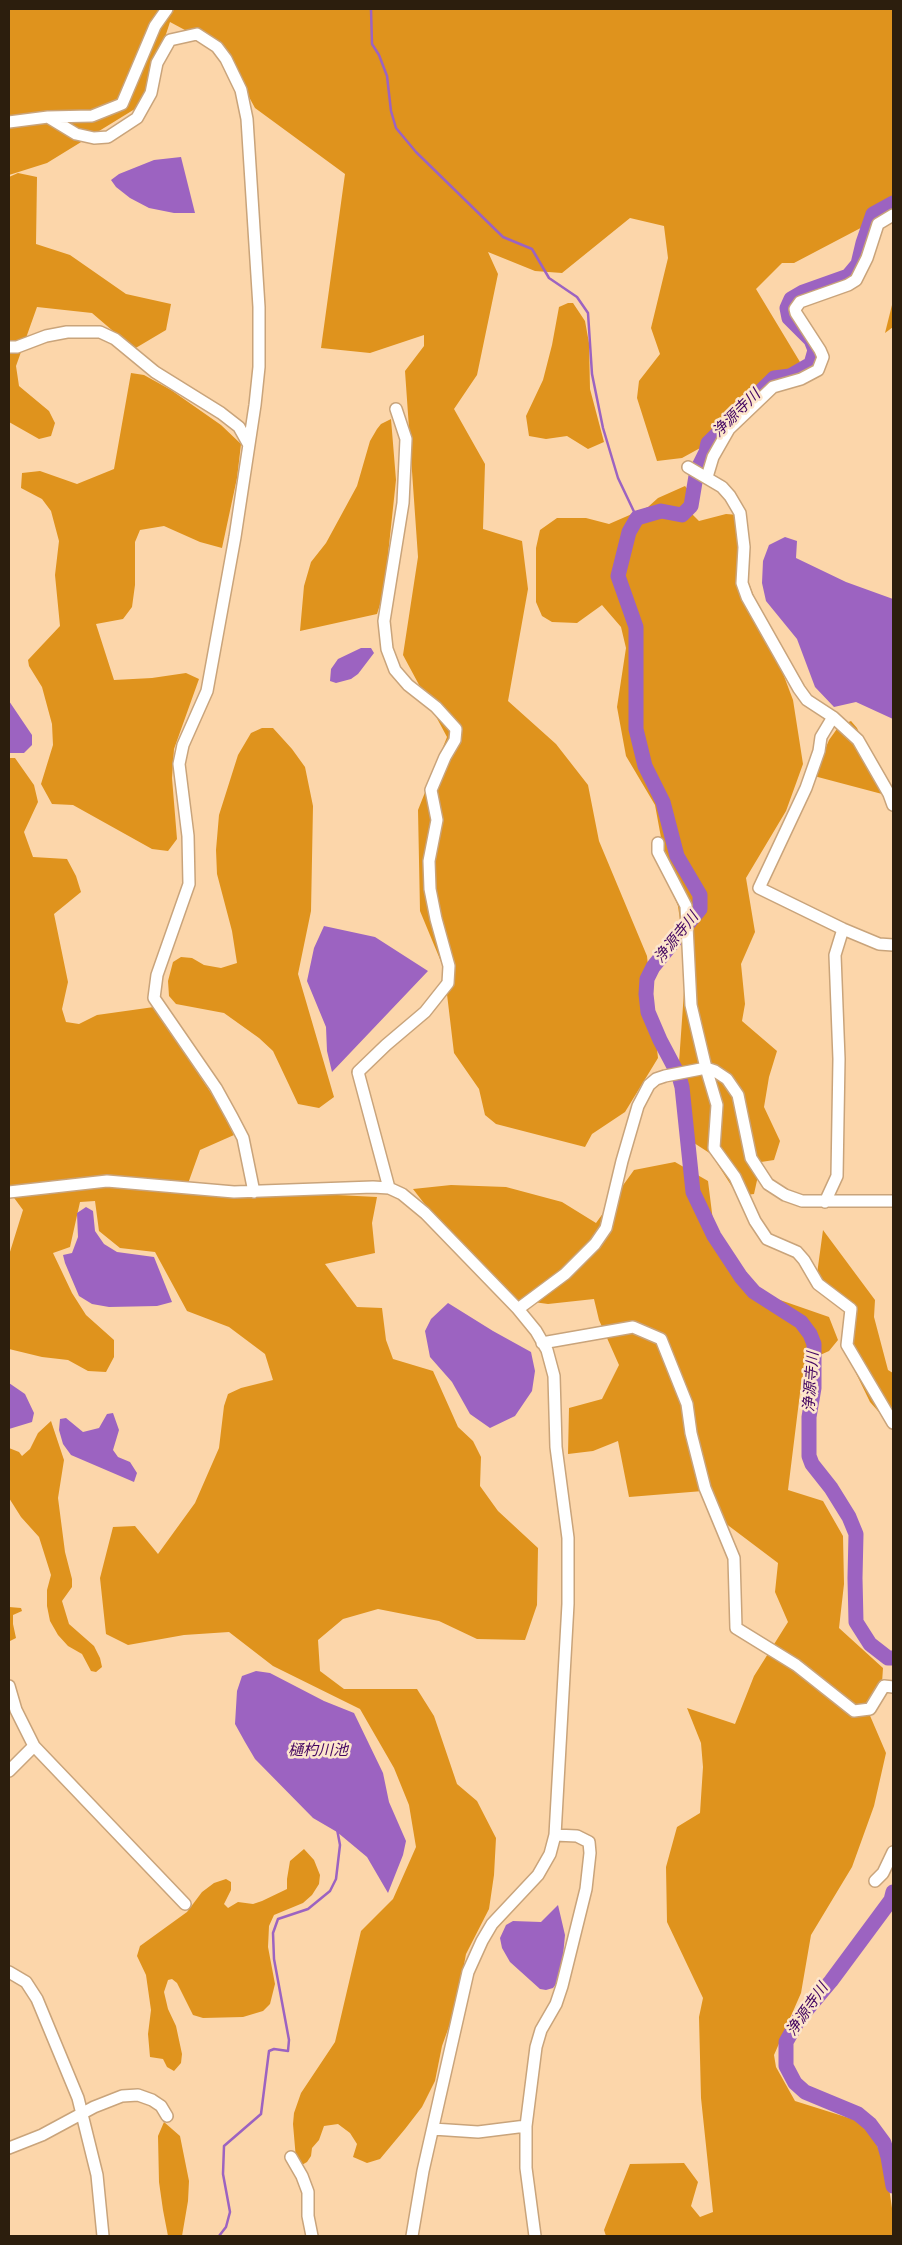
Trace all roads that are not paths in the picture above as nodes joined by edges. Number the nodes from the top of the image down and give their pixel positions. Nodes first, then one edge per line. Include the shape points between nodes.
1 (167, 9) edge
2 (48, 117) junction
3 (9, 122) edge
4 (893, 215) edge
5 (9, 347) edge
6 (396, 409) dead end
7 (250, 445) junction
8 (688, 467) dead end
9 (707, 477) junction
10 (833, 717) junction
11 (893, 805) edge
12 (658, 843) dead end
13 (843, 929) junction
14 (893, 945) edge
15 (703, 1069) junction
16 (389, 1188) junction
17 (9, 1192) edge
18 (254, 1192) junction
19 (893, 1201) edge
20 (824, 1202) junction
21 (518, 1310) junction
22 (542, 1342) junction
23 (893, 1423) edge
24 (9, 1686) edge
25 (893, 1687) edge
26 (34, 1746) junction
27 (9, 1771) edge
28 (556, 1835) junction
29 (893, 1852) edge
30 (875, 1881) dead end
31 (184, 1904) dead end
32 (9, 1972) edge
33 (82, 2114) junction
34 (167, 2116) dead end
35 (526, 2126) junction
36 (433, 2129) junction
37 (9, 2148) edge
38 (291, 2157) dead end
39 (103, 2236) edge
40 (312, 2236) edge
41 (412, 2236) edge
42 (535, 2236) edge

1 - 2 street via 155,26 122,104 92,116
2 - 3 street
2 - 7 street via 76,134 108,138 137,118 151,93 157,63 170,40 197,34 217,47 226,59 241,90 248,119 258,257 258,367
4 - 9 street via 878,224 856,280 800,302 795,308 823,357 818,370 774,387 729,429 713,456
5 - 7 street via 67,332 100,332 115,339 155,372 221,413 239,427
6 - 16 street via 406,439 403,504 384,621 387,649 395,670 456,729 456,740 431,790 436,820 430,889 449,966 448,983 424,1012 358,1072
7 - 18 street via 207,692 183,745 179,764 188,836 189,884 157,975 154,998 216,1088 243,1138
8 - 9 street
9 - 10 street via 722,487 740,513 744,547 742,584 747,597 807,700
10 - 11 street via 858,740 890,794
10 - 13 street via 821,737 806,788 759,888
12 - 15 street via 658,852 686,906 691,1005
13 - 14 street via 879,944
13 - 20 street via 835,955 837,1176
15 - 20 street via 714,1070 727,1079 738,1095 751,1158 768,1184 795,1200
15 - 21 street via 665,1076 650,1085 638,1106 606,1228 596,1244 565,1274
15 - 23 street via 718,1105 714,1148 735,1177 767,1239 797,1252 818,1284 851,1309 847,1344
16 - 18 street
16 - 21 street via 402,1194 424,1213
17 - 18 street via 107,1182
19 - 20 street
21 - 22 street
22 - 25 street via 633,1327 661,1339 687,1404 705,1488 734,1558 736,1628 796,1665 854,1711 870,1709 884,1686
22 - 28 street via 554,1376 556,1447 568,1538 568,1604
24 - 26 street via 16,1710
26 - 27 street
26 - 31 street
28 - 35 street via 577,1836 589,1842 590,1853 586,1889 562,1986 536,2047
28 - 36 street via 538,1875 492,1924 468,1972
29 - 30 street
32 - 33 street via 26,1982 37,1999
33 - 34 street via 107,2101 138,2095 161,2106
33 - 37 street
33 - 39 street via 97,2176
35 - 36 street via 478,2132
35 - 42 street via 526,2168
36 - 41 street
38 - 40 street via 308,2192

